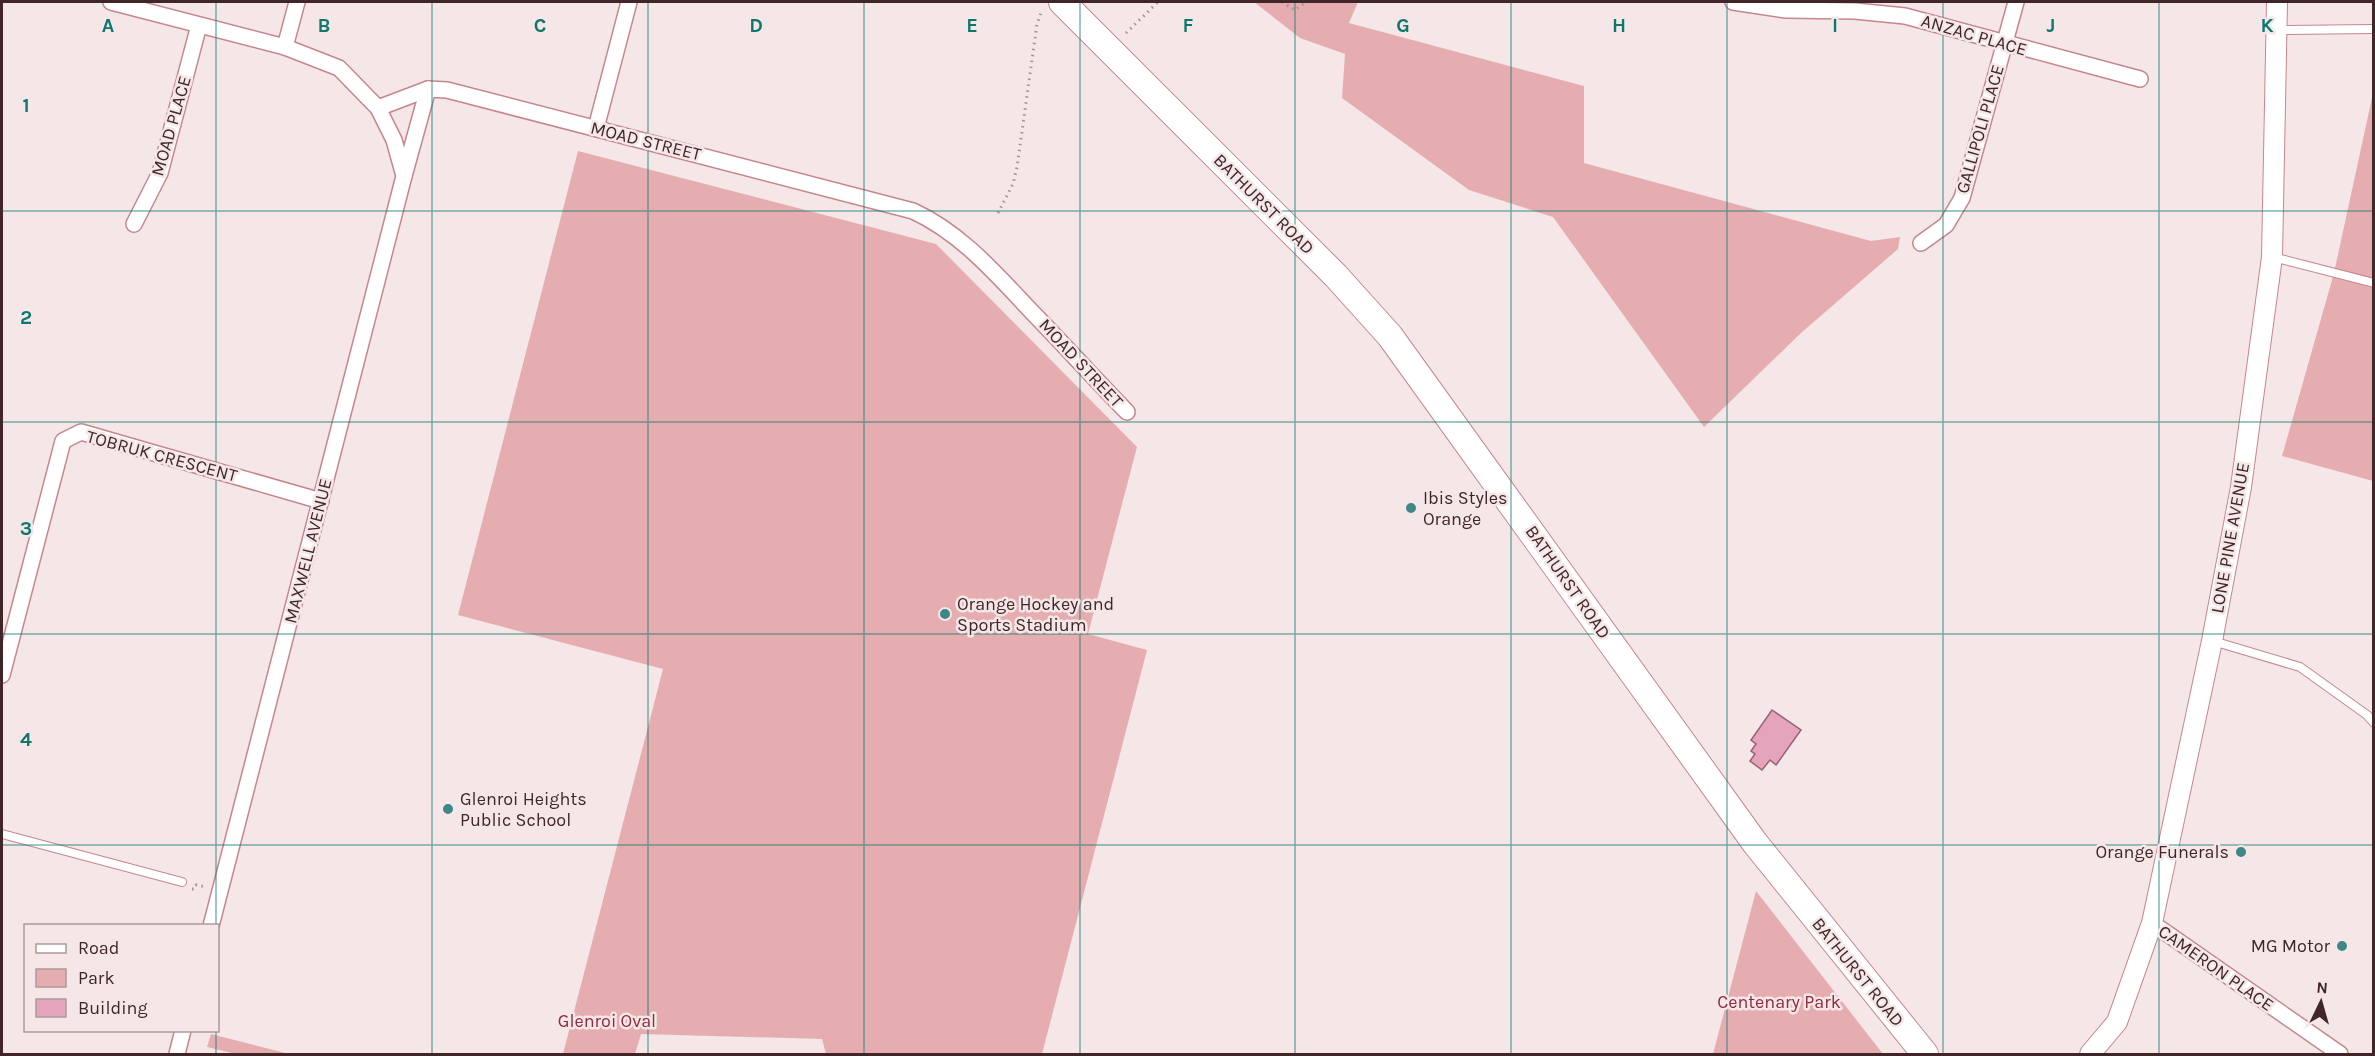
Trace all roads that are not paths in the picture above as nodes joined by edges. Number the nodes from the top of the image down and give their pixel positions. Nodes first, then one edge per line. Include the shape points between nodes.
1 (111, 2) edge
2 (297, 2) edge
3 (629, 2) edge
4 (1733, 2) edge
5 (2016, 2) edge
6 (2277, 2) edge
7 (1053, 4) edge
8 (199, 25) junction
9 (2373, 29) edge
10 (2278, 30) junction
11 (2004, 44) junction
12 (285, 47) junction
13 (2140, 79) dead end
14 (428, 89) junction
15 (378, 108) junction
16 (596, 128) junction
17 (404, 176) junction
18 (134, 224) dead end
19 (1921, 243) dead end
20 (2272, 257) junction
21 (2373, 283) edge
22 (1127, 412) dead end
23 (321, 501) junction
24 (2212, 641) junction
25 (2, 675) edge
26 (2373, 723) edge
27 (2, 834) edge
28 (182, 882) road end
29 (2152, 923) junction
30 (212, 924) edge
31 (182, 1032) edge
32 (177, 1054) edge
33 (1925, 1054) edge
34 (2090, 1054) edge
35 (2340, 1054) edge

1 - 8 street
2 - 12 street
3 - 16 street
4 - 11 street, ANZAC PLACE via 1786,10 1905,16
5 - 11 street, GALLIPOLI PLACE
6 - 10 street, LONE PINE AVENUE
7 - 33 highway, BATHURST ROAD via 1336,276 1390,336 1755,843
8 - 12 street
8 - 18 street, MOAD PLACE via 160,173
9 - 10 lane
10 - 20 street, LONE PINE AVENUE
11 - 13 street, ANZAC PLACE
11 - 19 street, GALLIPOLI PLACE via 1962,198 1946,225
12 - 15 street via 339,68
14 - 15 street, MOAD STREET
14 - 16 street, MOAD STREET via 447,90
14 - 17 street, MAXWELL AVENUE
15 - 17 street, MAXWELL AVENUE via 394,140
16 - 22 street, MOAD STREET via 898,206 936,222 994,271
17 - 23 street, MAXWELL AVENUE
20 - 21 lane
20 - 24 street, LONE PINE AVENUE via 2241,487
23 - 25 street, TOBRUK CRESCENT via 81,432 63,441
23 - 30 street, MAXWELL AVENUE
24 - 26 lane via 2300,667
24 - 29 street, LONE PINE AVENUE
27 - 28 lane
29 - 34 street, LONE PINE AVENUE via 2117,1022
29 - 35 street, CAMERON PLACE
31 - 32 street

